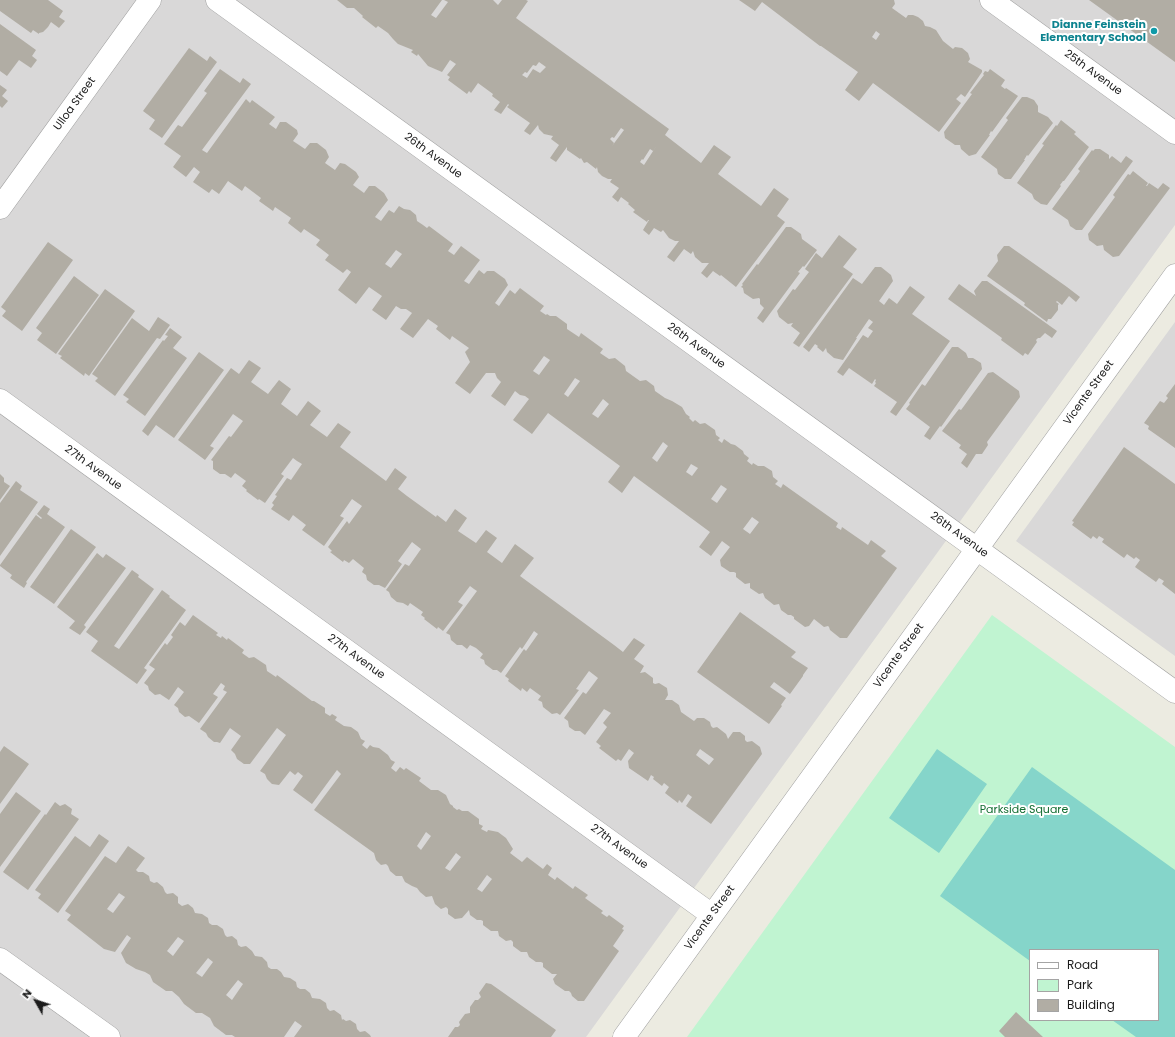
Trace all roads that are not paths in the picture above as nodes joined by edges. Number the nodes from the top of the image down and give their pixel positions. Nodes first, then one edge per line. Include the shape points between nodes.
1 (150, 0) edge
2 (217, 0) edge
3 (991, 0) edge
4 (1175, 133) edge
5 (0, 208) edge
6 (1175, 275) edge
7 (0, 400) edge
8 (977, 549) junction
9 (1175, 692) edge
10 (712, 915) junction
11 (0, 958) edge
12 (109, 1037) edge
13 (624, 1037) edge

1 - 5 street, Ulloa Street
2 - 8 street, 26th Avenue
3 - 4 street, 25th Avenue
6 - 8 street, Vicente Street
7 - 10 street, 27th Avenue
8 - 9 street, 26th Avenue
8 - 10 street, Vicente Street
10 - 13 street, Vicente Street
11 - 12 street

